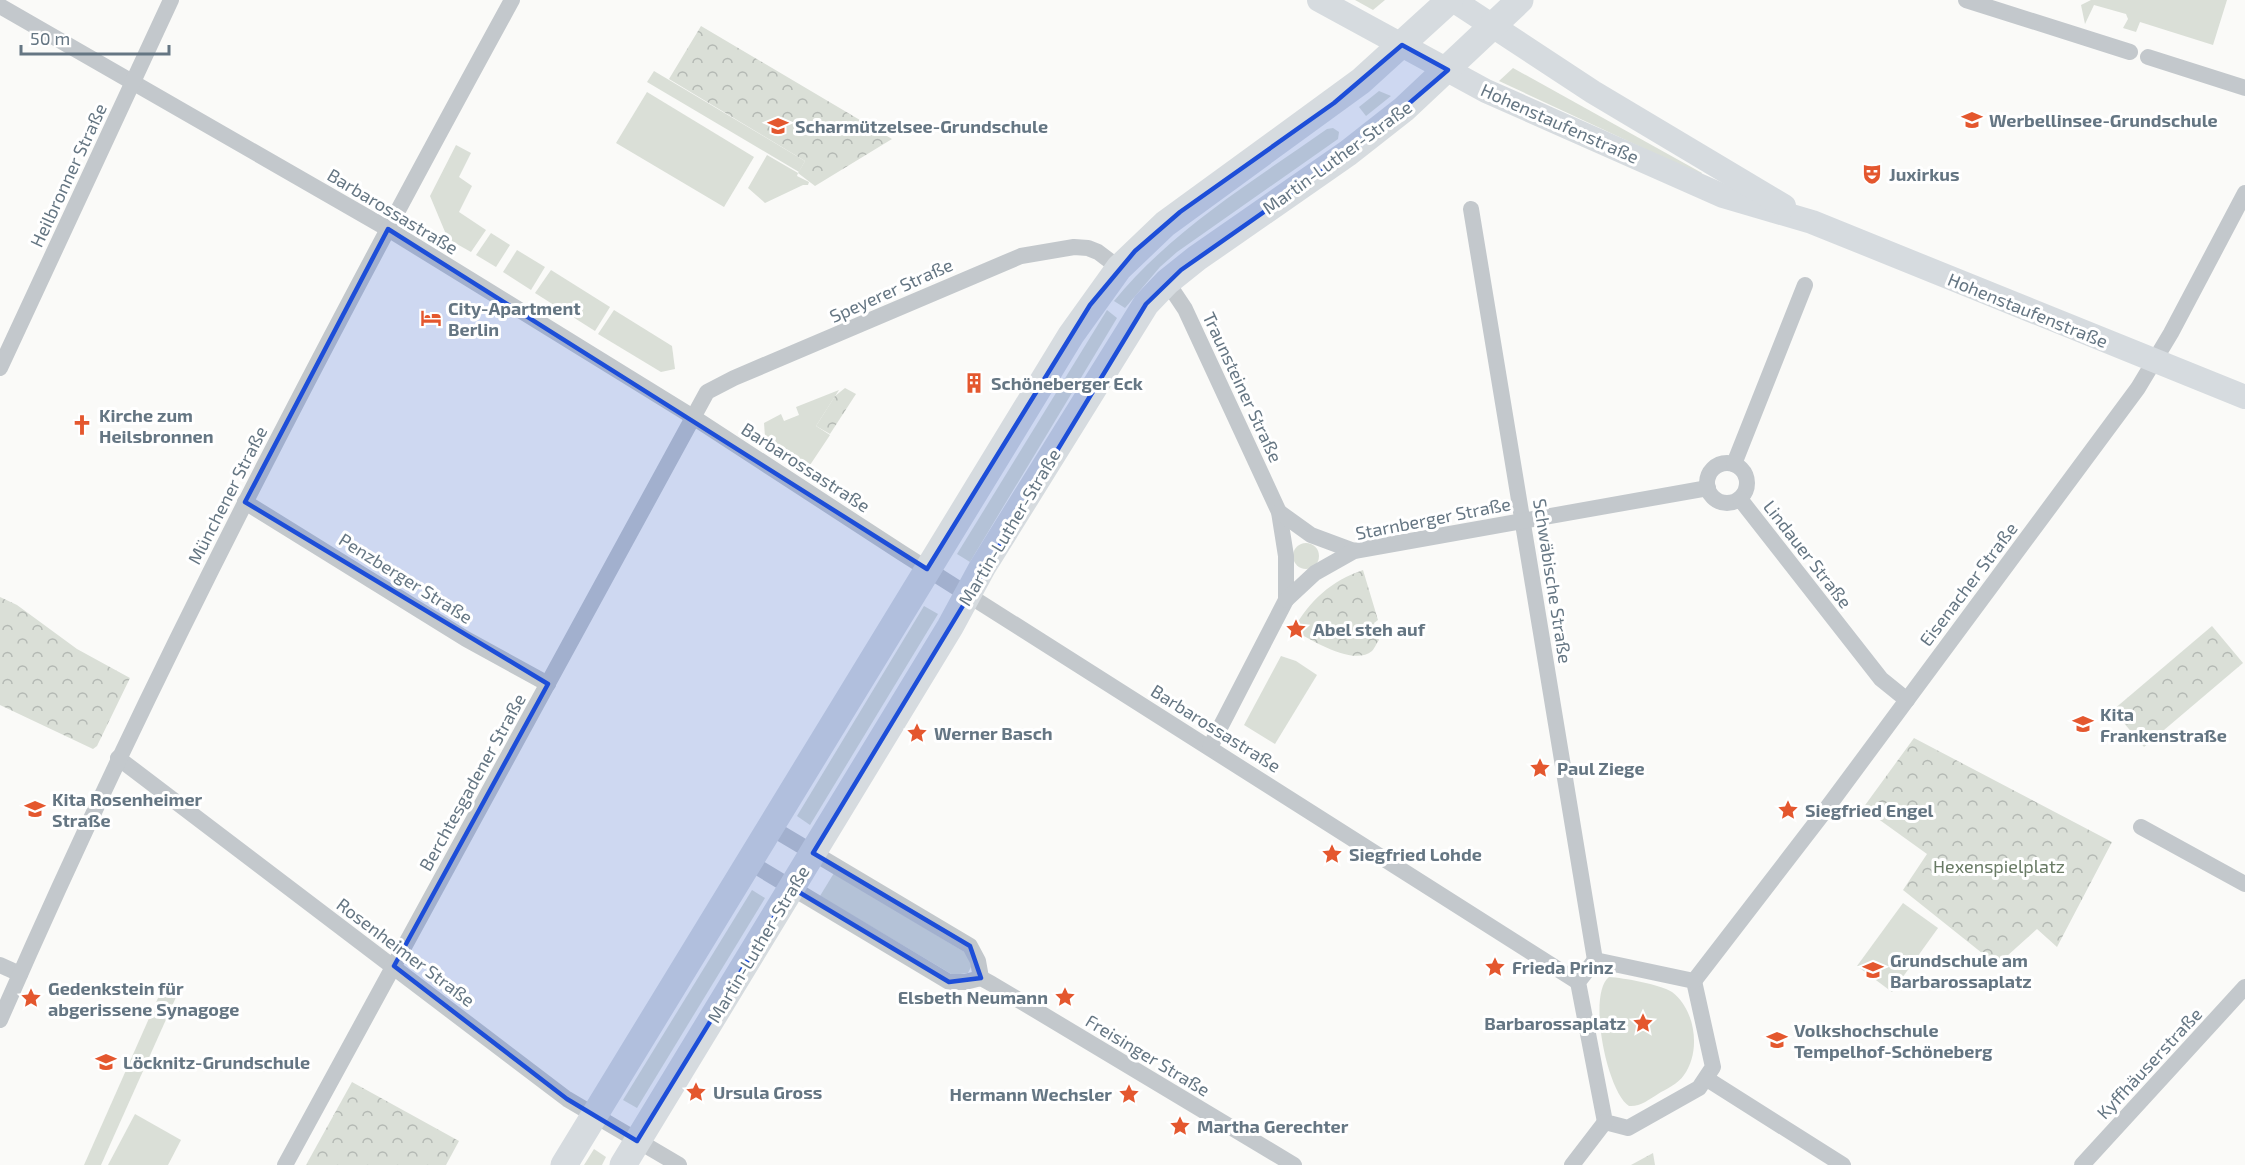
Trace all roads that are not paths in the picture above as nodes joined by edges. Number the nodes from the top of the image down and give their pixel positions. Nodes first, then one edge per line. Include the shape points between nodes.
1 (171, 0) edge
2 (512, 0) edge
3 (1319, 0) edge
4 (1451, 0) edge
5 (1520, 0) edge
6 (1966, 0) edge
7 (0, 6) edge
8 (1493, 27) junction
9 (1402, 45) junction
10 (2130, 52) dead end
11 (2148, 57) dead end
12 (1448, 70) junction
13 (134, 81) junction
14 (2245, 88) edge
15 (2245, 193) edge
16 (1471, 209) dead end
17 (1812, 222) junction
18 (388, 229) junction
19 (1119, 268) junction
20 (1167, 282) junction
21 (1805, 285) dead end
22 (2155, 360) junction
23 (0, 368) edge
24 (2245, 397) edge
25 (693, 417) junction
26 (1734, 464) junction
27 (1708, 488) junction
28 (1740, 499) junction
29 (245, 502) junction
30 (1279, 512) junction
31 (1523, 520) junction
32 (1354, 551) junction
33 (927, 569) junction
34 (968, 595) junction
35 (1286, 600) junction
36 (548, 684) junction
37 (1907, 700) junction
38 (1210, 747) junction
39 (118, 758) junction
40 (771, 827) junction
41 (2141, 827) dead end
42 (813, 853) junction
43 (749, 862) junction
44 (2245, 884) edge
45 (792, 888) junction
46 (1595, 960) junction
47 (0, 965) edge
48 (394, 966) junction
49 (20, 974) junction
50 (981, 978) junction
51 (1694, 981) junction
52 (1578, 982) junction
53 (2245, 987) edge
54 (0, 1020) edge
55 (1707, 1079) junction
56 (594, 1115) junction
57 (1605, 1122) junction
58 (638, 1141) junction
59 (285, 1165) edge
60 (564, 1165) edge
61 (623, 1165) edge
62 (678, 1165) edge
63 (1294, 1165) edge
64 (1572, 1165) edge
65 (1843, 1165) edge
66 (2082, 1165) edge

1 - 13 street, Heilbronner Straße
2 - 18 street, Münchener Straße
3 - 9 main road, Hohenstaufenstraße
4 - 8 main road, Hohenstaufenstraße
4 - 9 main road
5 - 8 main road, Martin-Luther-Straße
6 - 10 street
7 - 13 street, Barbarossastraße
8 - 12 main road, Martin-Luther-Straße
8 - 17 main road, Hohenstaufenstraße via 1602,98
9 - 12 main road, Hohenstaufenstraße
9 - 19 main road via 1317,115 1180,212
11 - 14 street
12 - 17 main road, Hohenstaufenstraße via 1486,91 1729,199
12 - 20 main road, Martin-Luther-Straße via 1364,142
13 - 18 street, Barbarossastraße
13 - 23 street, Heilbronner Straße
15 - 22 street, Eisenacher Straße
16 - 31 street, Schwäbische Straße
17 - 22 main road, Hohenstaufenstraße
18 - 25 street, Barbarossastraße
18 - 29 street, Münchener Straße
19 - 25 street, Speyerer Straße via 1098,252 1081,247 1021,256 734,378 707,392
19 - 33 main road via 1071,335
20 - 30 street, Traunsteiner Straße via 1185,309
20 - 34 main road, Martin-Luther-Straße via 1134,320
21 - 26 street
22 - 24 main road, Hohenstaufenstraße
22 - 37 street, Eisenacher Straße
25 - 33 street, Barbarossastraße
25 - 36 street, Berchtesgadener Straße
26 - 27 street via 1716,466 1709,476
26 - 28 street, Lindauer Straße via 1743,471 1747,483
27 - 28 street via 1721,502
27 - 31 street, Starnberger Straße
28 - 37 street, Lindauer Straße via 1881,679
29 - 36 street, Penzberger Straße via 466,639
29 - 39 street, Münchener Straße
30 - 32 street, Traunsteiner Straße via 1311,535
30 - 35 street, Traunsteiner Straße via 1286,556
31 - 32 street, Starnberger Straße
31 - 46 street, Schwäbische Straße
32 - 35 street, Starnberger Straße via 1315,573
33 - 34 street, Barbarossastraße
33 - 40 main road
34 - 38 street, Barbarossastraße
34 - 42 main road, Martin-Luther-Straße
35 - 38 street, Traunsteiner Straße
36 - 48 street, Berchtesgadener Straße
37 - 51 street, Eisenacher Straße
38 - 52 street, Barbarossastraße
39 - 48 street, Rosenheimer Straße
39 - 49 street, Münchener Straße
40 - 42 street
40 - 43 main road
41 - 44 street
42 - 45 main road, Martin-Luther-Straße
42 - 50 street via 970,946
43 - 45 street
43 - 56 main road
45 - 50 street via 949,982
45 - 58 main road, Martin-Luther-Straße
46 - 51 street
46 - 52 street
47 - 49 street
48 - 56 street, Rosenheimer Straße via 567,1099
48 - 59 street, Berchtesgadener Straße
49 - 54 street, Münchener Straße
50 - 63 street, Freisinger Straße
51 - 55 street via 1713,1067
52 - 57 street
53 - 66 street, Kyffhäuserstraße
55 - 57 street via 1699,1088 1628,1128
55 - 65 street
56 - 58 street, Rosenheimer Straße
56 - 60 main road
57 - 64 street
58 - 61 main road, Martin-Luther-Straße
58 - 62 street, Rosenheimer Straße

